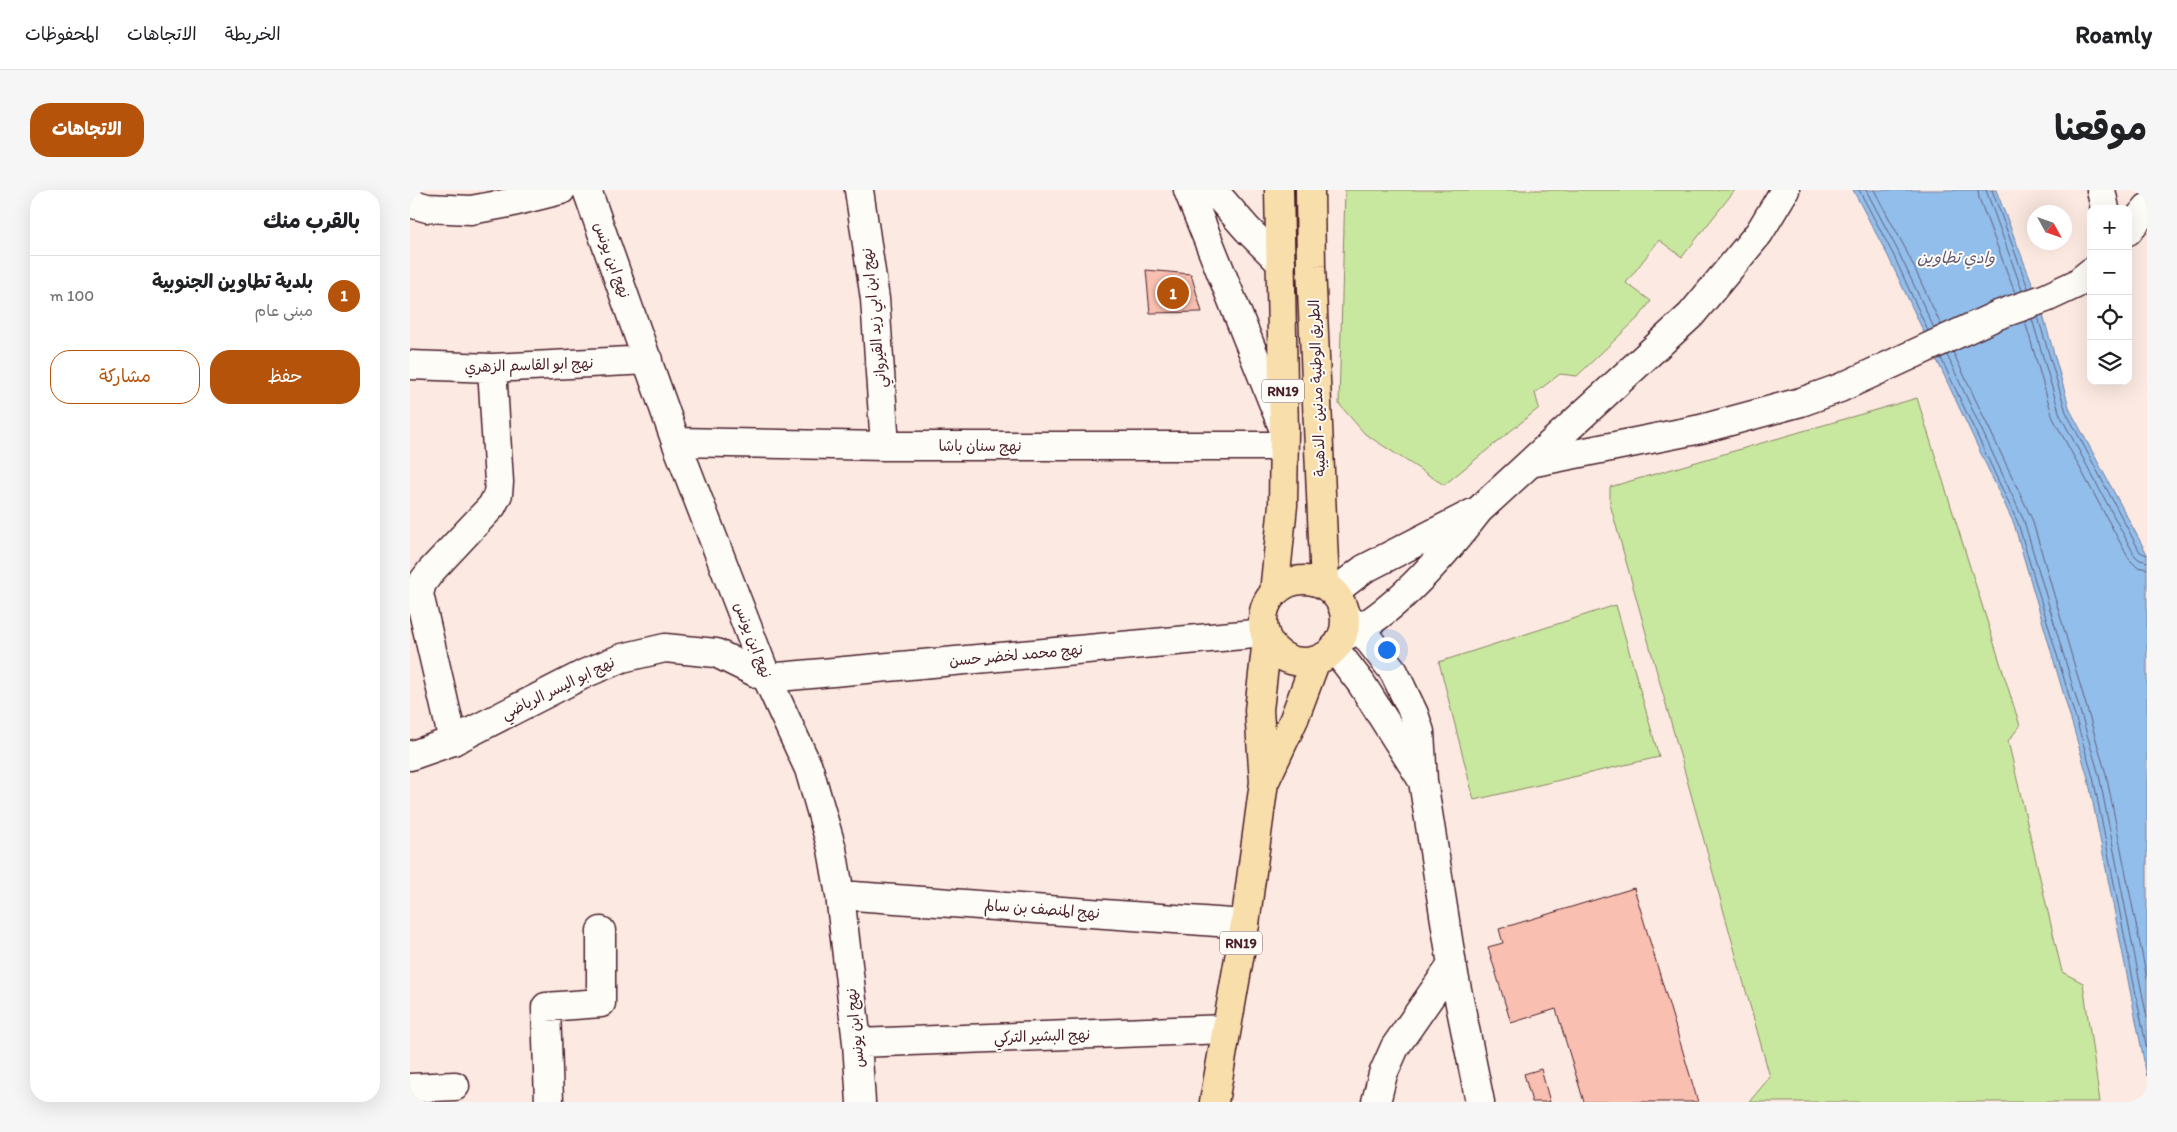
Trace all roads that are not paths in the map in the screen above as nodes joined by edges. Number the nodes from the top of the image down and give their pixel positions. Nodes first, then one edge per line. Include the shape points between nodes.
1 (561, 190) edge
2 (587, 190) edge
3 (859, 190) edge
4 (1188, 190) edge
5 (1213, 190) edge
6 (1279, 190) edge
7 (1310, 190) edge
8 (1785, 190) edge
9 (2101, 190) edge
10 (410, 203) edge
11 (2104, 205) edge
12 (2147, 208) edge
13 (2132, 226) edge
14 (1281, 263) junction
15 (1311, 266) junction
16 (2087, 275) edge
17 (648, 360) junction
18 (410, 365) edge
19 (492, 368) junction
20 (1284, 438) junction
21 (676, 442) junction
22 (885, 446) junction
23 (1530, 463) junction
24 (1479, 510) junction
25 (1274, 592) junction
26 (1337, 624) junction
27 (1266, 636) junction
28 (767, 678) junction
29 (453, 741) junction
30 (410, 756) edge
31 (1264, 782) junction
32 (840, 895) junction
33 (1245, 924) junction
34 (601, 932) dead end
35 (1452, 965) junction
36 (1226, 1029) junction
37 (857, 1043) junction
38 (455, 1086) dead end
39 (410, 1088) edge
40 (549, 1102) edge
41 (861, 1102) edge
42 (1214, 1102) edge
43 (1376, 1102) edge
44 (1480, 1102) edge

1 - 10 street via 471,210 427,208
2 - 17 street, نهج ابن يونس
3 - 22 street, نهج ابن ابي زيد القيرواني via 875,299
4 - 20 street
5 - 14 street
6 - 14 main road, RN19
7 - 15 main road, الطريق الوطنية مدنين - الذهيبة / RN19
8 - 23 street via 1759,233 1692,315
9 - 11 street
12 - 13 street
14 - 15 main road
14 - 20 main road, RN19
15 - 26 main road, الطريق الوطنية مدنين - الذهيبة / RN19
16 - 23 street via 2046,298 1998,315 1840,388 1801,402 1700,429
17 - 19 street, نهج ابو القاسم الزهري
17 - 21 street, نهج ابن يونس
18 - 19 street, نهج ابو القاسم الزهري
19 - 29 street via 498,494 492,506 422,583 419,594
20 - 22 street, نهج سنان باشا
20 - 25 main road, RN19 via 1283,504
21 - 22 street, نهج سنان باشا
21 - 28 street, نهج ابن يونس
23 - 24 street
24 - 26 street via 1418,581
24 - 26 street via 1364,568
25 - 26 main road via 1283,585 1304,579
25 - 27 main road, RN19 via 1266,604 1263,619
26 - 27 main road via 1304,662 1293,660 1273,648
26 - 31 main road, الطريق الوطنية مدنين - الذهيبة / RN19
26 - 35 street via 1361,683 1423,781
27 - 28 street, نهج محمد لخضر حسن
27 - 31 main road, الطريق الوطنية مدنين - الذهيبة / RN19 via 1259,710
28 - 29 street, نهج ابو اليسر الرياضي via 716,653 665,648 622,658 586,672
28 - 32 street, نهج ابن يونس via 809,769 832,849
29 - 30 street, نهج ابو اليسر الرياضي
31 - 33 main road, الطريق الوطنية مدنين - الذهيبة / RN19
32 - 33 street, نهج المنصف بن سالم
32 - 37 street, نهج ابن يونس
33 - 36 main road, الطريق الوطنية مدنين - الذهيبة / RN19
34 - 40 street via 601,1003 546,1007
35 - 43 street via 1395,1047 1383,1074
35 - 44 street
36 - 37 street, نهج البشير التركي
36 - 42 main road, الطريق الوطنية مدنين - الذهيبة / RN19
37 - 41 street, نهج ابن يونس
38 - 39 street

